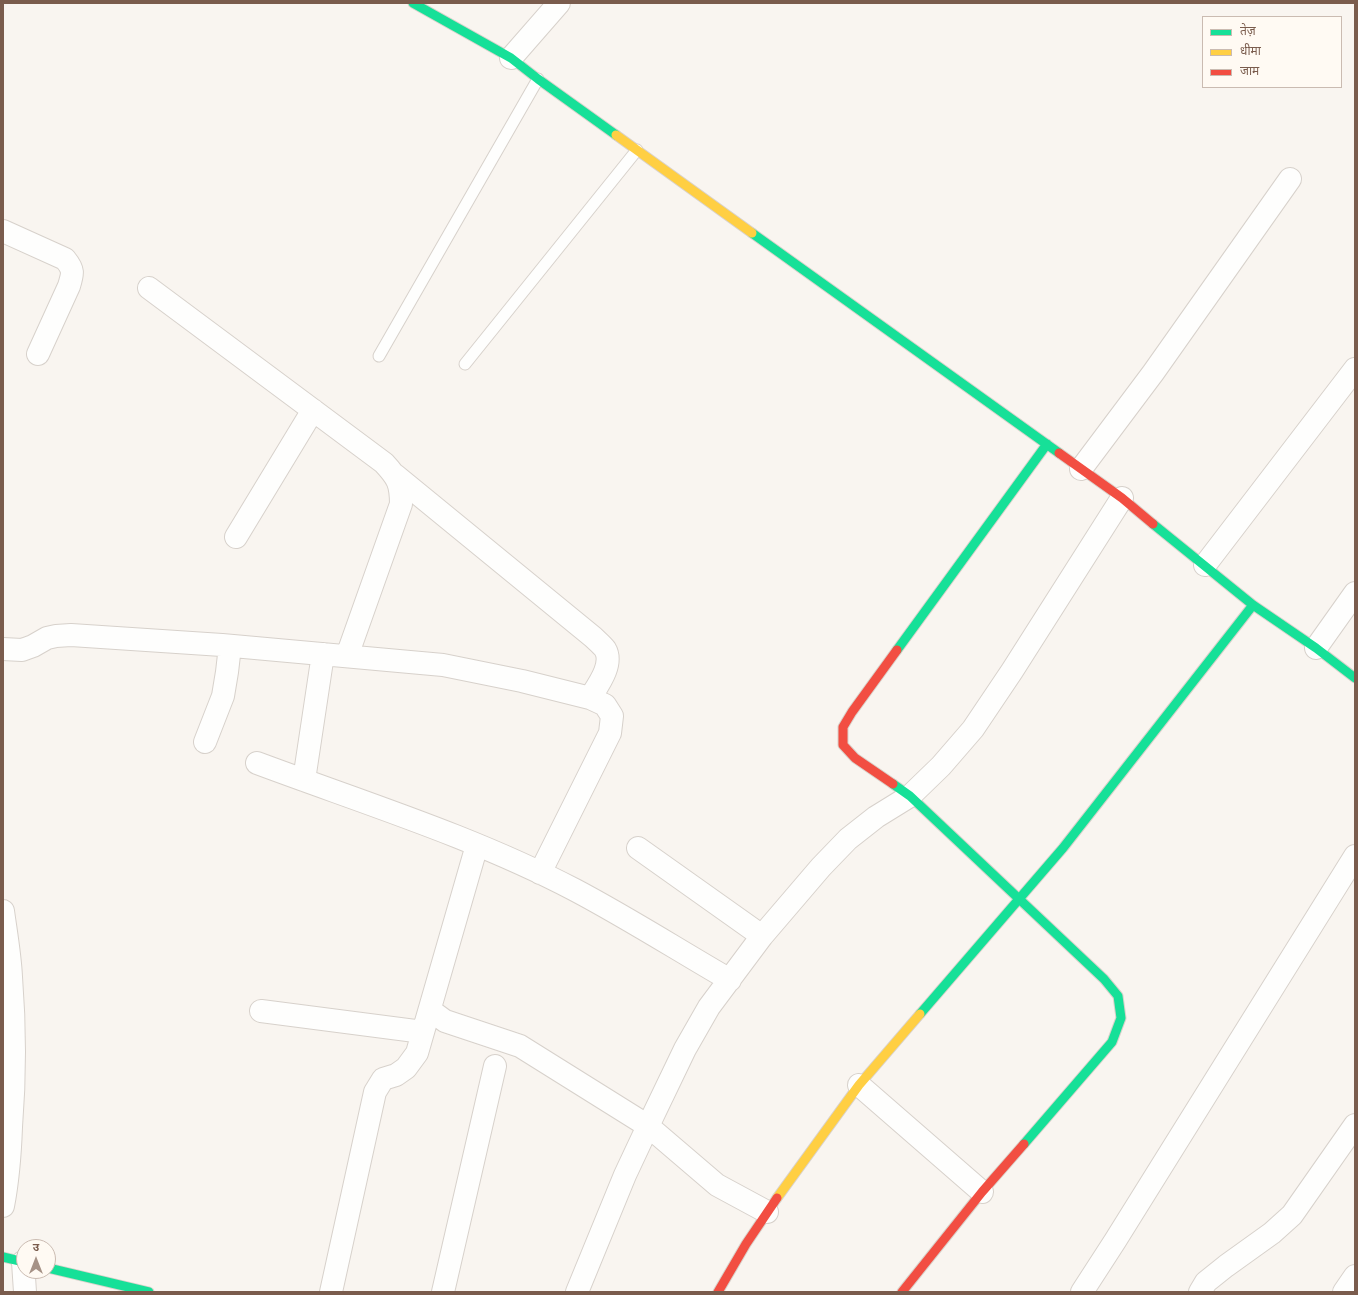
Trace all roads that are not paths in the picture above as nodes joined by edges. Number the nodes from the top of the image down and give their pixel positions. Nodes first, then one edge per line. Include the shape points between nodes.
1 (413, 3) edge
2 (559, 3) edge
3 (511, 58) junction
4 (538, 79) junction
5 (637, 150) junction
6 (1290, 180) dead end
7 (3, 231) edge
8 (149, 288) dead end
9 (38, 354) dead end
10 (379, 356) dead end
11 (465, 364) dead end
12 (1355, 369) edge
13 (313, 410) junction
14 (1047, 444) junction
15 (1081, 469) junction
16 (395, 475) junction
17 (1122, 498) junction
18 (236, 537) dead end
19 (1205, 565) junction
20 (1355, 593) edge
21 (1253, 605) junction
22 (230, 646) junction
23 (1316, 648) junction
24 (3, 649) edge
25 (323, 654) junction
26 (347, 656) junction
27 (1355, 678) edge
28 (590, 698) junction
29 (205, 742) dead end
30 (258, 763) dead end
31 (304, 780) junction
32 (910, 796) junction
33 (477, 845) junction
34 (638, 848) dead end
35 (1355, 856) edge
36 (540, 873) junction
37 (1019, 899) junction
38 (3, 911) edge
39 (762, 936) junction
40 (730, 980) junction
41 (430, 1010) junction
42 (261, 1011) dead end
43 (423, 1032) junction
44 (495, 1066) dead end
45 (859, 1086) junction
46 (1355, 1125) edge
47 (648, 1126) junction
48 (982, 1192) junction
49 (3, 1206) edge
50 (767, 1212) junction
51 (56, 1270) edge
52 (1355, 1276) edge
53 (22, 1279) edge
54 (25, 1292) edge
55 (149, 1292) edge
56 (331, 1292) edge
57 (443, 1292) edge
58 (577, 1292) edge
59 (718, 1292) edge
60 (902, 1292) edge
61 (1082, 1292) edge
62 (1200, 1292) edge
63 (1344, 1292) edge

1 - 3 street
2 - 3 street
3 - 4 street
4 - 5 street
4 - 10 lane
5 - 11 lane
5 - 14 street
6 - 15 street
7 - 9 street via 65,259 71,266 69,286
8 - 13 street
12 - 19 street
13 - 16 street via 384,463
13 - 18 street
14 - 15 street
14 - 32 street via 856,705 843,727 843,745 854,758
15 - 17 street
16 - 26 street via 401,490 401,504
16 - 28 street via 594,637 605,649 608,660
17 - 19 street
17 - 32 street via 973,729 941,766
19 - 21 street
20 - 23 street
21 - 23 street
21 - 37 street via 1063,848
22 - 24 street via 71,635 47,638 22,650
22 - 25 street
22 - 29 street via 223,696
23 - 27 street
25 - 26 street
25 - 31 street
26 - 28 street via 443,665
28 - 36 street via 605,705 612,716 610,733
30 - 31 street
31 - 33 street
32 - 37 street
32 - 39 street via 876,817 848,839
33 - 36 street
33 - 41 street
34 - 39 street
35 - 61 street
36 - 40 street via 575,890
37 - 45 street
37 - 48 street via 1104,979 1118,996 1121,1018 1112,1042
38 - 49 street via 11,976 14,1035 13,1104
39 - 40 street
40 - 47 street via 709,1007 685,1048
41 - 43 street
41 - 47 street via 445,1021 520,1046
42 - 43 street
43 - 56 street via 417,1053 406,1068 396,1075 383,1079 375,1092
44 - 57 street
45 - 48 street
45 - 50 street
46 - 62 street via 1292,1216 1206,1282
47 - 50 street via 717,1186
47 - 58 street
48 - 60 street
50 - 59 street
51 - 55 street
52 - 63 street
53 - 54 street

